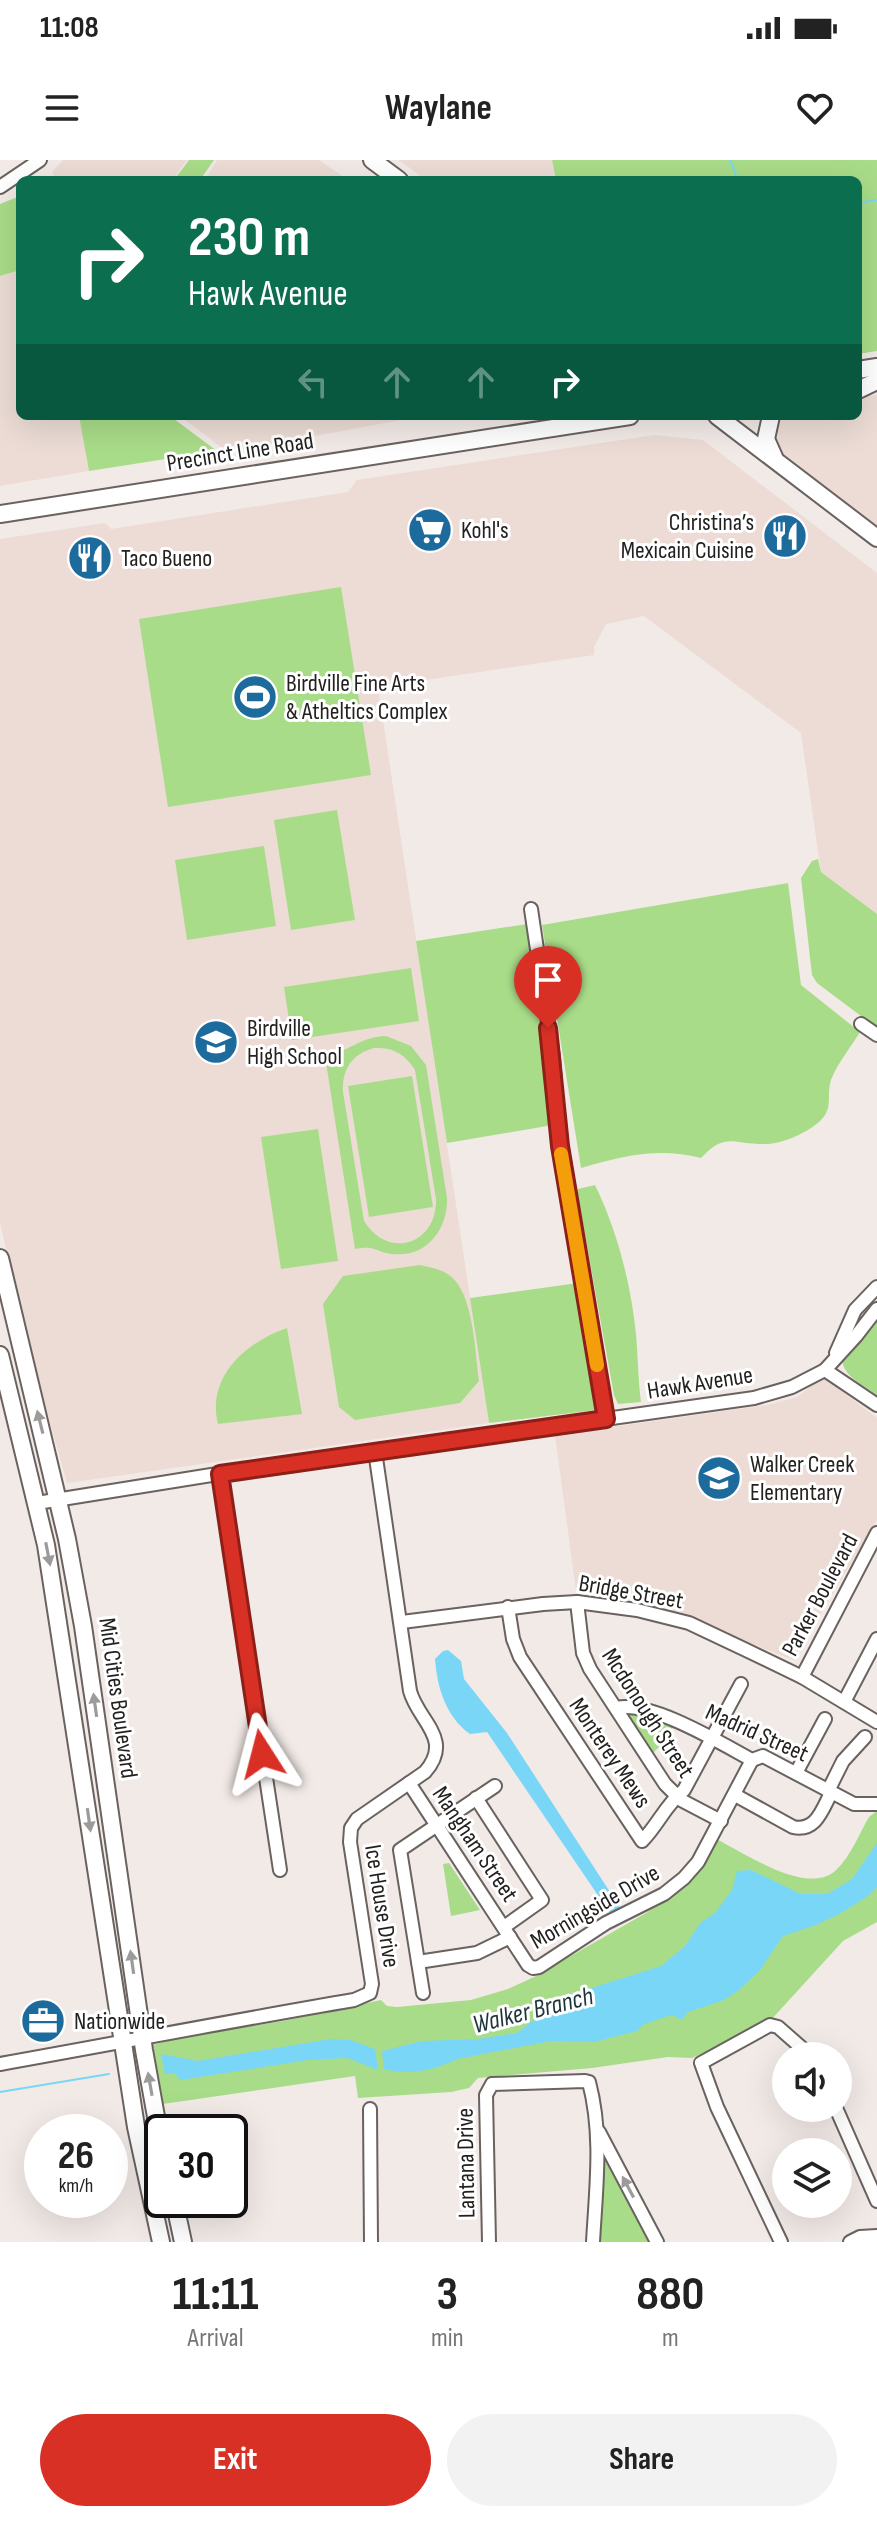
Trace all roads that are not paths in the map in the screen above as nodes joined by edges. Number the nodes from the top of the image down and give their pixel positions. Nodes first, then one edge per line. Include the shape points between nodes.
1 (372, 160) edge
2 (36, 161) edge
3 (394, 176) edge
4 (0, 187) edge
5 (595, 420) edge
6 (722, 420) edge
7 (768, 420) edge
8 (784, 467) junction
9 (0, 514) edge
10 (877, 538) edge
11 (531, 909) dead end
12 (861, 1024) dead end
13 (877, 1035) edge
14 (0, 1258) edge
15 (877, 1287) edge
16 (877, 1309) edge
17 (0, 1355) edge
18 (835, 1356) junction
19 (825, 1370) junction
20 (877, 1405) edge
21 (606, 1419) junction
22 (375, 1451) junction
23 (220, 1474) junction
24 (57, 1498) junction
25 (37, 1503) junction
26 (877, 1533) edge
27 (577, 1602) junction
28 (508, 1607) junction
29 (402, 1622) junction
30 (877, 1639) edge
31 (802, 1677) junction
32 (741, 1684) dead end
33 (844, 1702) junction
34 (617, 1708) junction
35 (825, 1719) dead end
36 (877, 1722) edge
37 (865, 1737) dead end
38 (712, 1739) junction
39 (752, 1760) junction
40 (796, 1773) junction
41 (409, 1783) junction
42 (495, 1786) dead end
43 (830, 1792) junction
44 (735, 1795) junction
45 (675, 1796) junction
46 (476, 1798) junction
47 (877, 1804) edge
48 (721, 1821) junction
49 (436, 1824) junction
50 (280, 1870) dead end
51 (507, 1932) junction
52 (418, 1962) junction
53 (533, 1968) joint
54 (423, 1993) dead end
55 (143, 2039) junction
56 (796, 2042) edge
57 (123, 2043) junction
58 (0, 2064) edge
59 (370, 2109) dead end
60 (156, 2114) edge
61 (842, 2122) edge
62 (599, 2132) junction
63 (877, 2201) edge
64 (178, 2218) edge
65 (877, 2228) edge
66 (877, 2236) edge
67 (855, 2240) edge
68 (161, 2242) edge
69 (183, 2242) edge
70 (371, 2242) edge
71 (489, 2242) edge
72 (593, 2242) edge
73 (657, 2242) edge
74 (781, 2242) edge

1 - 3 main road
2 - 4 street
5 - 9 main road, Precinct Line Road
6 - 8 main road
7 - 8 main road via 766,439
8 - 10 main road
11 - 21 street via 560,1146
12 - 13 street
24 -> 14 main road, Mid Cities Boulevard
15 - 18 street, Hawk Avenue via 855,1310
16 - 18 street, Hawk Avenue
17 - 25 main road, Mid Cities Boulevard
18 - 19 street, Hawk Avenue
19 - 20 street
19 - 21 street, Hawk Avenue via 754,1398
21 - 22 street, Hawk Avenue
22 - 23 street, Hawk Avenue
22 - 29 street, Ice House Drive
23 - 24 street, Hawk Avenue
23 - 50 street
24 - 25 street, Hawk Avenue
55 -> 24 main road, Mid Cities Boulevard via 83,1626
25 -> 57 main road, Mid Cities Boulevard
26 - 31 street, Parker Boulevard
27 - 28 street, Bridge Street
27 - 31 street, Bridge Street via 689,1623
27 - 34 street, Mcdonough Street via 585,1658
28 - 29 street, Bridge Street
28 - 45 street, Monterey Mews via 520,1657 642,1841
29 - 41 street, Ice House Drive via 412,1699 436,1740 433,1762
30 - 33 street
31 - 33 street, Bridge Street
32 - 38 street, Monterey Mews
33 - 36 street, Bridge Street
34 - 38 street, Madrid Street via 637,1707
34 - 45 street, Mcdonough Street
35 - 40 street
37 - 43 street via 843,1761
38 - 39 street, Madrid Street
38 - 45 street, Monterey Mews via 684,1790
39 - 40 street, Madrid Street via 763,1756
39 - 44 street, Morningside Drive
40 - 43 street, Madrid Street
41 - 49 street, Mangham Street
41 - 55 street, Ice House Drive via 357,1819 349,1835 370,1993
42 - 46 street
43 - 44 street via 814,1824 804,1828
43 - 47 street, Madrid Street via 854,1804
44 - 48 street, Morningside Drive
45 - 48 street, Mcdonough Street
46 - 49 street
46 - 51 street via 542,1900
48 - 53 street, Morningside Drive via 698,1862 674,1887
49 - 51 street, Mangham Street
49 - 52 street via 400,1850
51 - 52 street via 477,1953
51 - 53 street, Mangham Street
52 - 54 street
55 - 57 street
60 -> 55 main road, Mid Cities Boulevard
56 - 74 street via 770,2025 701,2063
57 - 58 street
57 - 68 main road, Mid Cities Boulevard
59 - 70 street
61 - 63 street
62 - 71 street, Lantana Drive via 589,2082 492,2084 486,2095
62 - 72 street
73 -> 62 street
64 - 69 main road
65 - 67 street
66 - 67 street

